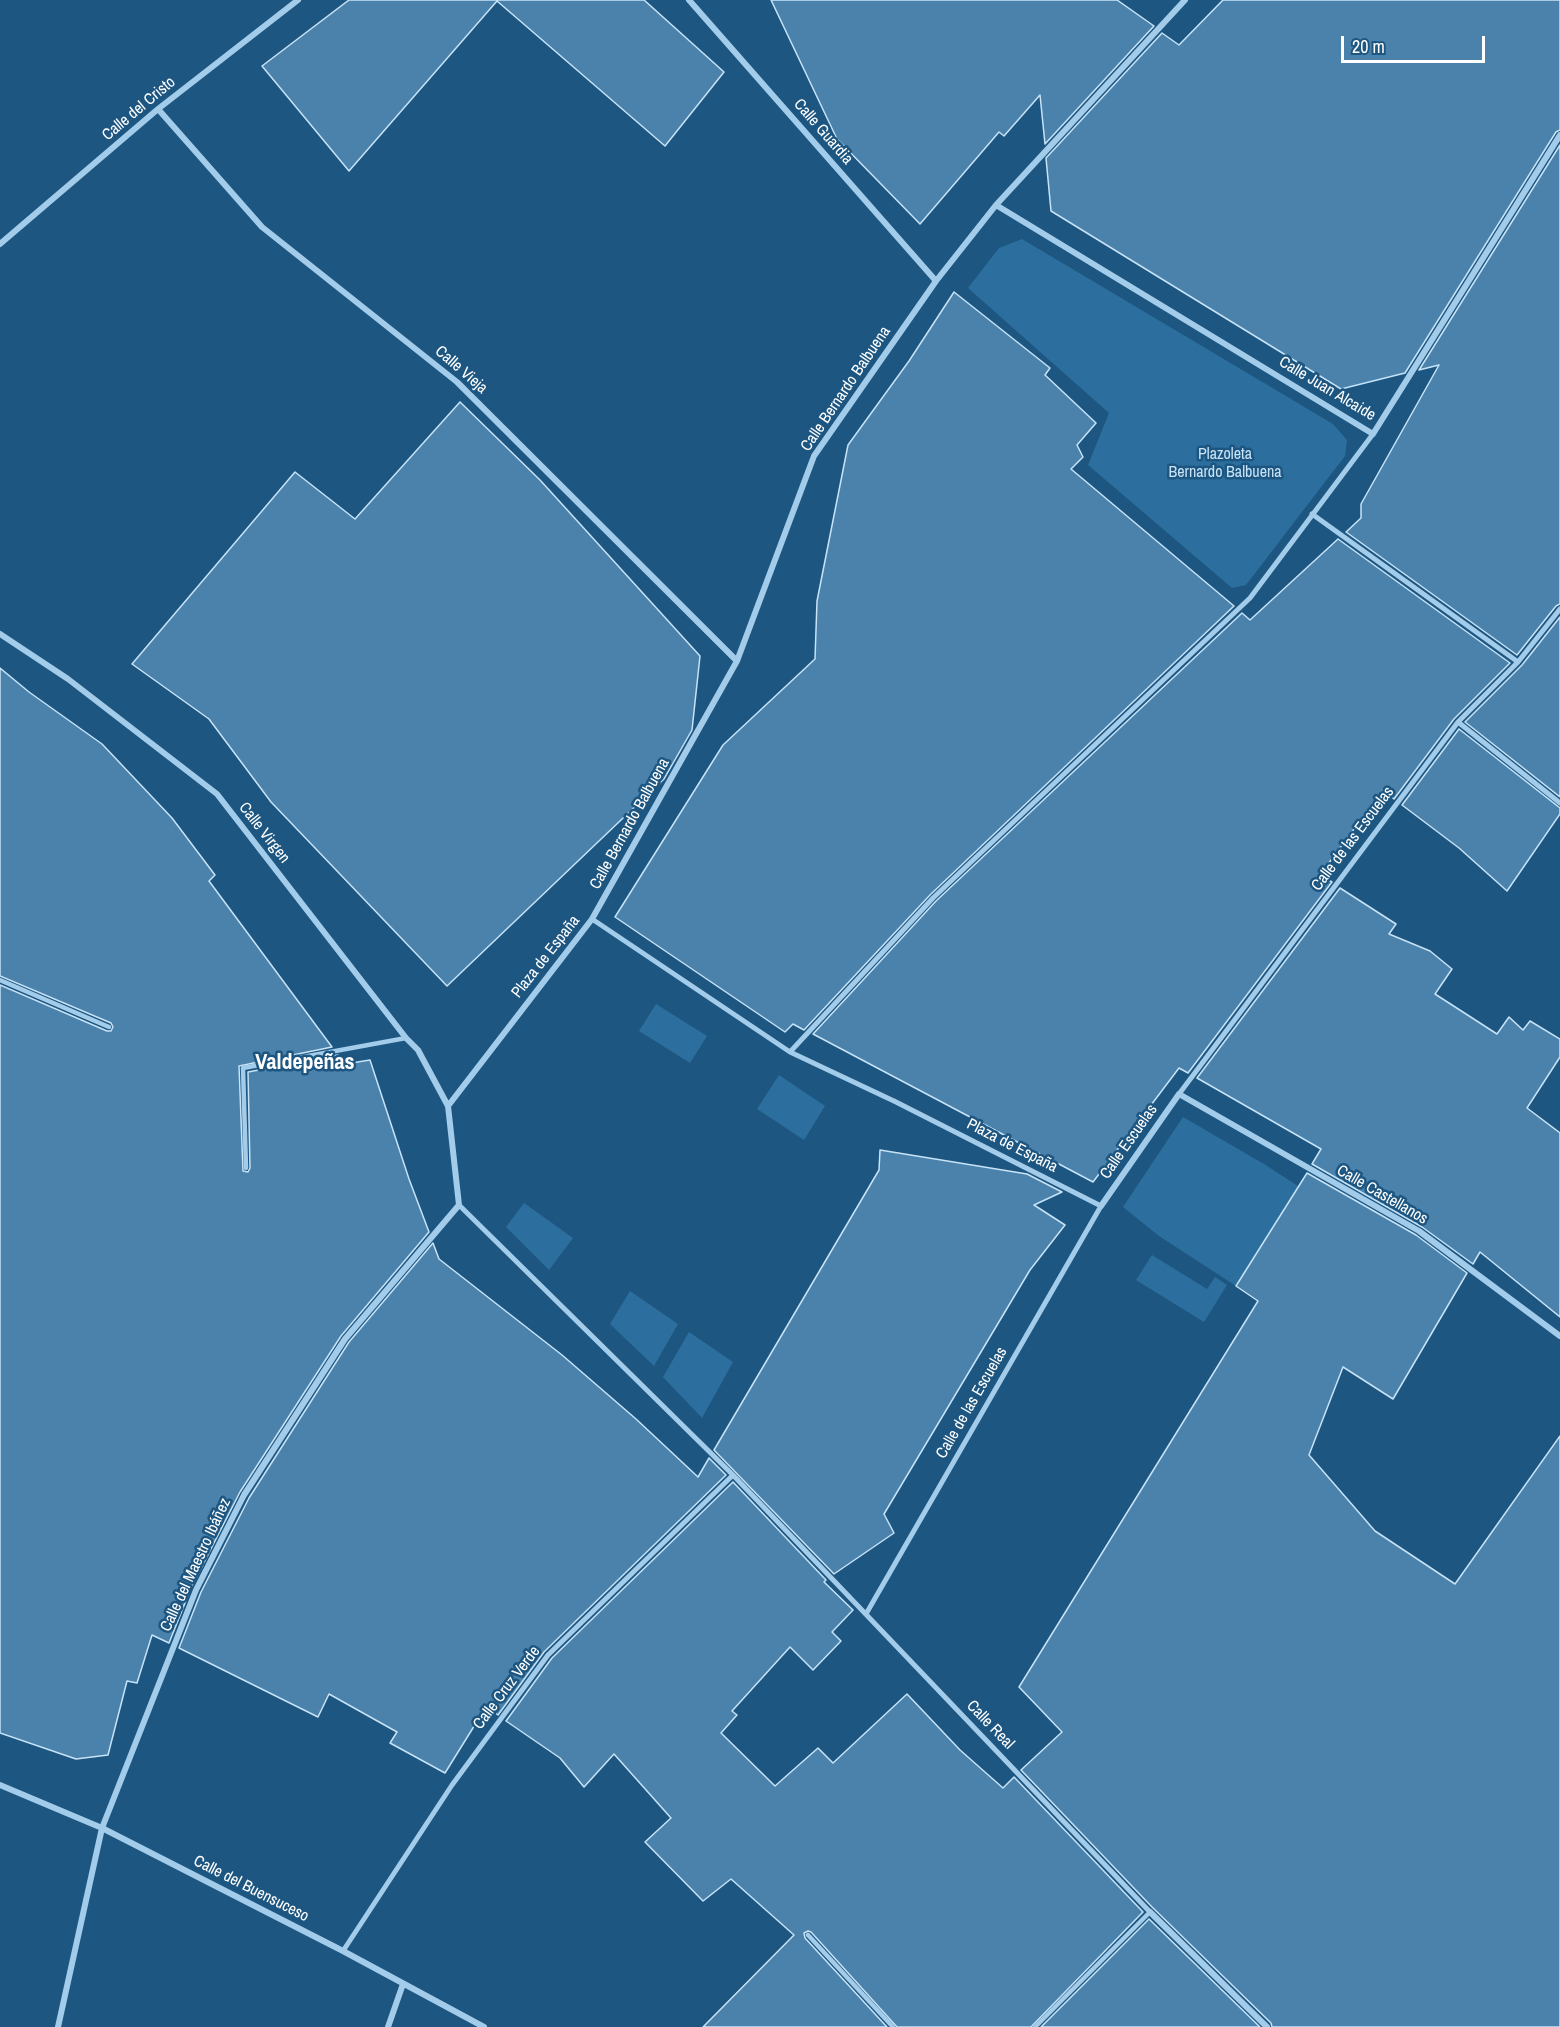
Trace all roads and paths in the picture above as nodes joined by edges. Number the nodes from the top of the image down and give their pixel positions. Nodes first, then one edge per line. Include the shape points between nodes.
1 (298, 0) edge
2 (689, 0) edge
3 (1185, 0) edge
4 (158, 109) junction
5 (1560, 135) edge
6 (996, 205) junction
7 (0, 244) edge
8 (936, 281) junction
9 (1373, 434) junction
10 (1312, 514) junction
11 (1560, 609) edge
12 (0, 634) edge
13 (737, 662) junction
14 (1518, 662) junction
15 (1458, 722) junction
16 (1560, 803) edge
17 (592, 919) junction
18 (0, 980) edge
19 (109, 1027) dead end
20 (406, 1038) junction
21 (790, 1052) junction
22 (1179, 1094) junction
23 (448, 1106) junction
24 (246, 1168) dead end
25 (459, 1205) junction
26 (1101, 1206) junction
27 (1560, 1336) edge
28 (734, 1475) junction
29 (866, 1614) junction
30 (0, 1785) edge
31 (102, 1828) junction
32 (1150, 1912) junction
33 (808, 1935) dead end
34 (343, 1951) junction
35 (403, 1984) junction
36 (58, 2027) edge
37 (388, 2027) edge
38 (484, 2027) edge
39 (893, 2027) edge
40 (1035, 2027) edge
41 (1267, 2027) edge

1 - 4 street, Calle del Cristo
2 - 8 street, Calle Guardia
3 - 6 street, Calle Bernardo Balbuena
4 - 7 street, Calle del Cristo
4 - 13 street, Calle Vieja via 262,227 457,382
5 - 9 street, Calle Juan Alcaide
6 - 8 street, Calle Bernardo Balbuena
6 - 9 street, Calle Juan Alcaide
8 - 13 street, Calle Bernardo Balbuena via 814,456
9 - 10 street
10 - 14 street
10 - 21 street via 1250,598 933,898
11 - 14 street, Calle de las Escuelas
12 - 20 street, Calle Virgen via 68,679 217,794
13 - 17 street, Calle Bernardo Balbuena
14 - 15 street, Calle de las Escuelas
15 - 16 street
15 - 22 street, Calle de las Escuelas
17 - 21 street, Plaza de España
17 - 23 street, Plaza de España
18 - 19 lane
20 - 23 street, Calle Virgen via 418,1050
20 - 24 lane via 243,1068
21 - 26 street, Plaza de España
22 - 26 street, Calle Escuelas
22 - 27 street, Calle Castellanos via 1419,1232
23 - 25 street
25 - 28 street, Calle Real
25 - 31 street, Calle del Maestro Ibáñez via 345,1339 244,1495 196,1590
26 - 29 street, Calle de las Escuelas
28 - 29 street, Calle Real
28 - 34 street, Calle Cruz Verde via 548,1655 452,1785
29 - 32 street, Calle Real
30 - 31 street, Calle del Buensuceso
31 - 34 street, Calle del Buensuceso
31 - 36 street, Calle del Maestro Ibáñez
32 - 40 lane
32 - 41 street, Calle Real
33 - 39 lane
34 - 35 street, Calle del Buensuceso
35 - 37 street
35 - 38 street, Calle del Buensuceso

